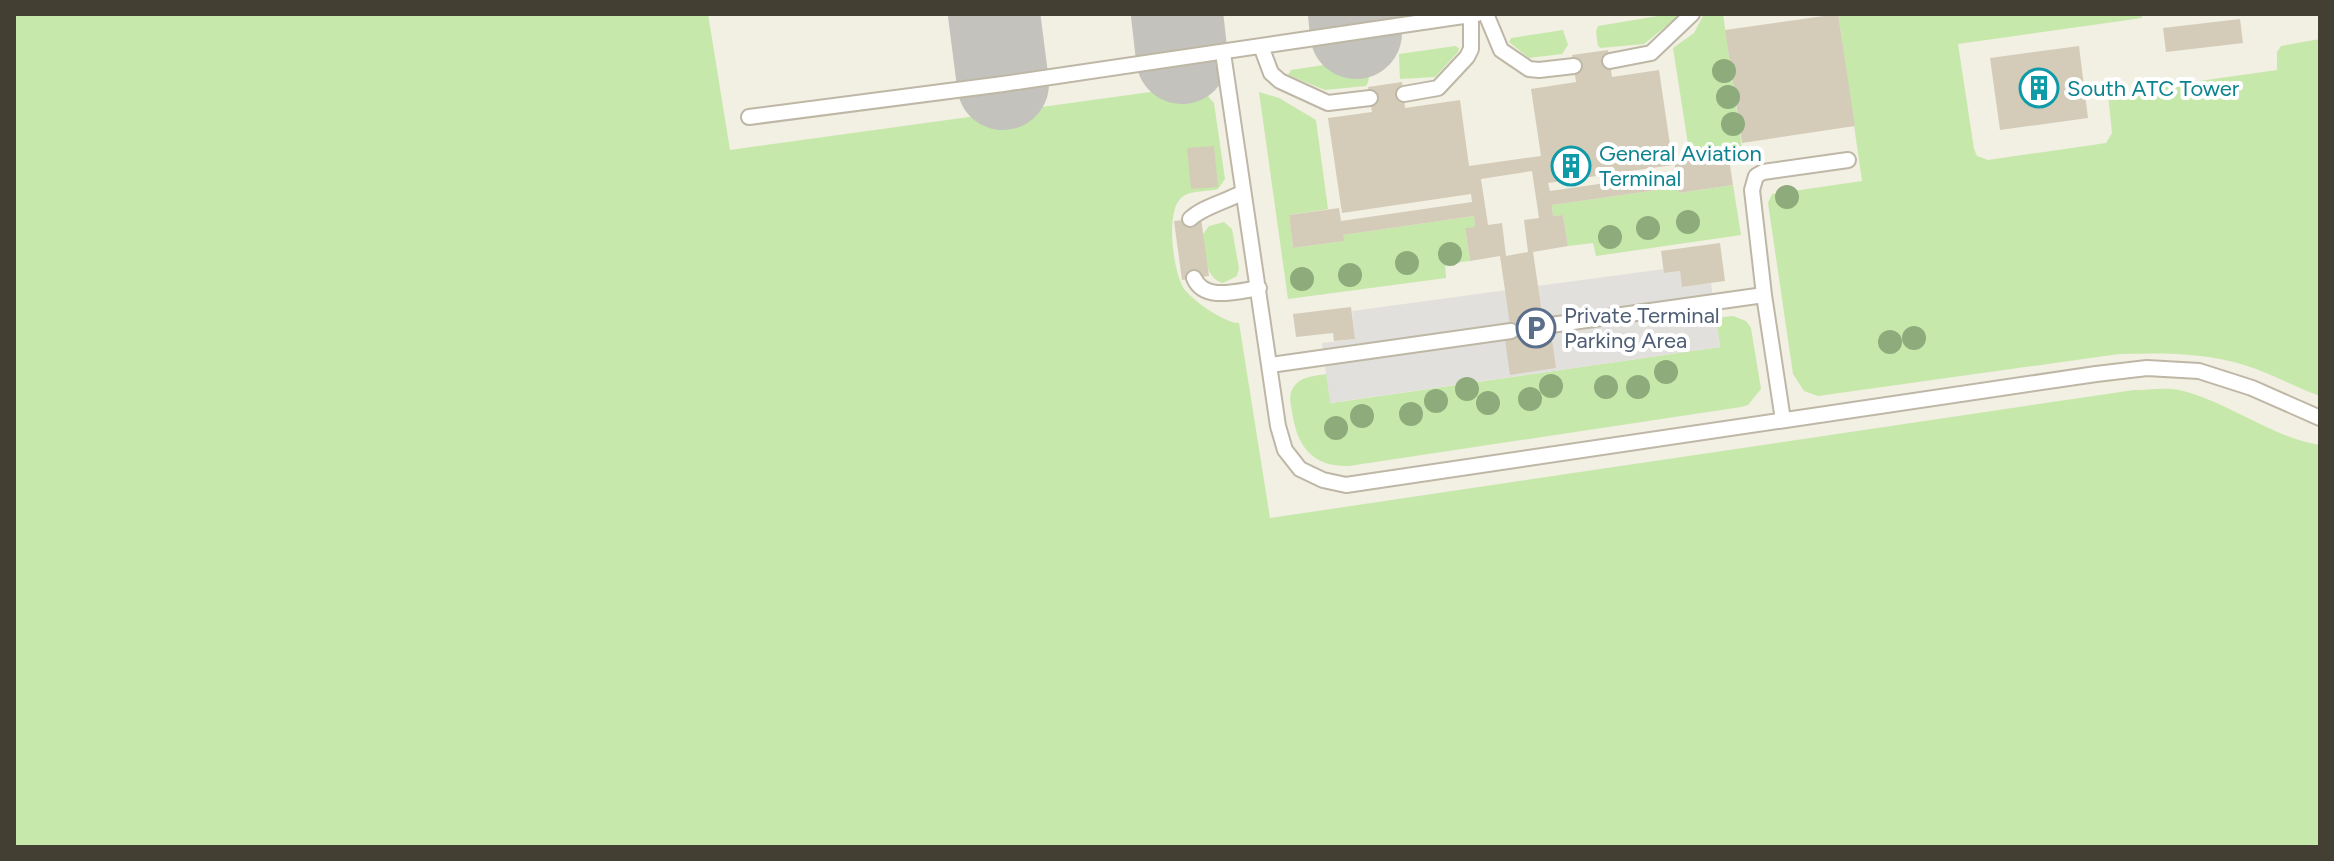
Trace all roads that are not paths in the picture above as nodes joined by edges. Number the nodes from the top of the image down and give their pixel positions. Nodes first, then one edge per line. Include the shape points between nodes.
1 (1474, 14) edge
2 (1486, 14) edge
3 (1692, 14) edge
4 (1261, 46) junction
5 (1223, 53) junction
6 (1610, 61) dead end
7 (1574, 66) dead end
8 (1404, 94) dead end
9 (1370, 98) dead end
10 (749, 117) dead end
11 (1848, 160) dead end
12 (1243, 192) junction
13 (1190, 219) dead end
14 (1194, 278) dead end
15 (1259, 288) junction
16 (1764, 295) junction
17 (1544, 326) dead end
18 (1511, 331) dead end
19 (1270, 365) junction
20 (2320, 418) edge
21 (1783, 420) junction

1 - 4 lane
1 - 8 lane via 1467,57 1438,88
2 - 7 lane via 1501,50 1529,69
3 - 6 lane via 1651,53
4 - 5 lane
4 - 9 lane via 1271,73 1280,81 1328,103
5 - 10 lane
5 - 12 lane
11 - 16 lane via 1756,176 1752,190
12 - 13 lane
12 - 15 lane
14 - 15 lane via 1206,292
15 - 19 lane
16 - 17 lane
16 - 21 lane
18 - 19 lane
19 - 21 lane via 1285,450 1300,469 1346,485
20 - 21 lane via 2199,371 2147,368

